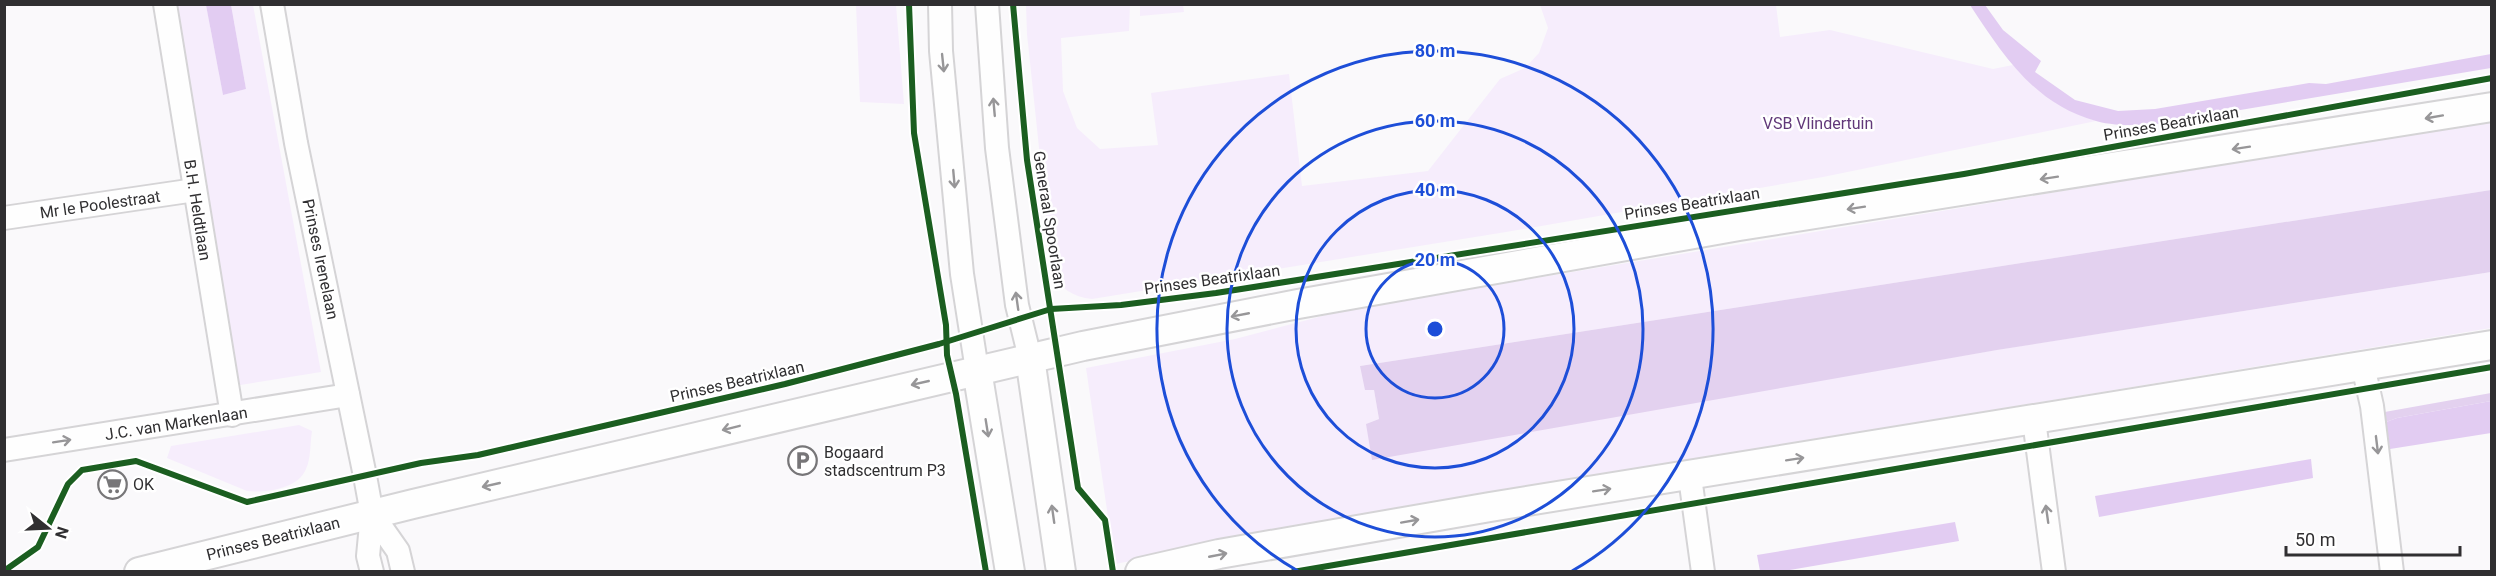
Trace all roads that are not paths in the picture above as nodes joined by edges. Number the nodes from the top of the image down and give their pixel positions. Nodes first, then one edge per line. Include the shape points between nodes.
1 (165, 4) edge
2 (272, 4) edge
3 (940, 4) edge
4 (987, 4) edge
5 (2492, 107) edge
6 (195, 190) junction
7 (4, 218) edge
8 (2492, 345) edge
9 (1030, 358) junction
10 (2363, 366) junction
11 (977, 370) junction
12 (348, 394) junction
13 (232, 415) junction
14 (2034, 420) junction
15 (4, 450) edge
16 (1690, 477) junction
17 (372, 514) junction
18 (139, 572) edge
19 (372, 572) edge
20 (403, 572) edge
21 (1010, 572) edge
22 (1061, 572) edge
23 (1140, 572) edge
24 (1703, 572) edge
25 (2054, 572) edge
26 (2392, 572) edge

1 - 6 street, B.H. Heldtlaan
2 - 12 street, Prinses Irenelaan
3 -> 11 street via 962,274
9 -> 4 street via 1017,305 999,159
5 -> 9 main road, Prinses Beatrixlaan via 1739,226 1298,304
6 - 7 street, Mr le Poolestraat
6 - 13 street, B.H. Heldtlaan
8 - 10 main road
9 - 11 main road, Prinses Beatrixlaan
22 -> 9 main road
10 - 14 main road
10 -> 26 street via 2372,406
11 -> 17 main road, Prinses Beatrixlaan
11 -> 21 main road
12 - 13 street, J.C. van Markenlaan
12 - 17 street, Prinses Irenelaan
15 -> 13 street, J.C. van Markenlaan
16 -> 14 main road
25 -> 14 street
23 -> 16 main road via 1408,521
16 - 24 street
17 - 18 main road, Prinses Beatrixlaan
17 - 19 street, Prinses Irenelaan via 368,556
17 - 20 street, Prinses Irenelaan via 398,551

